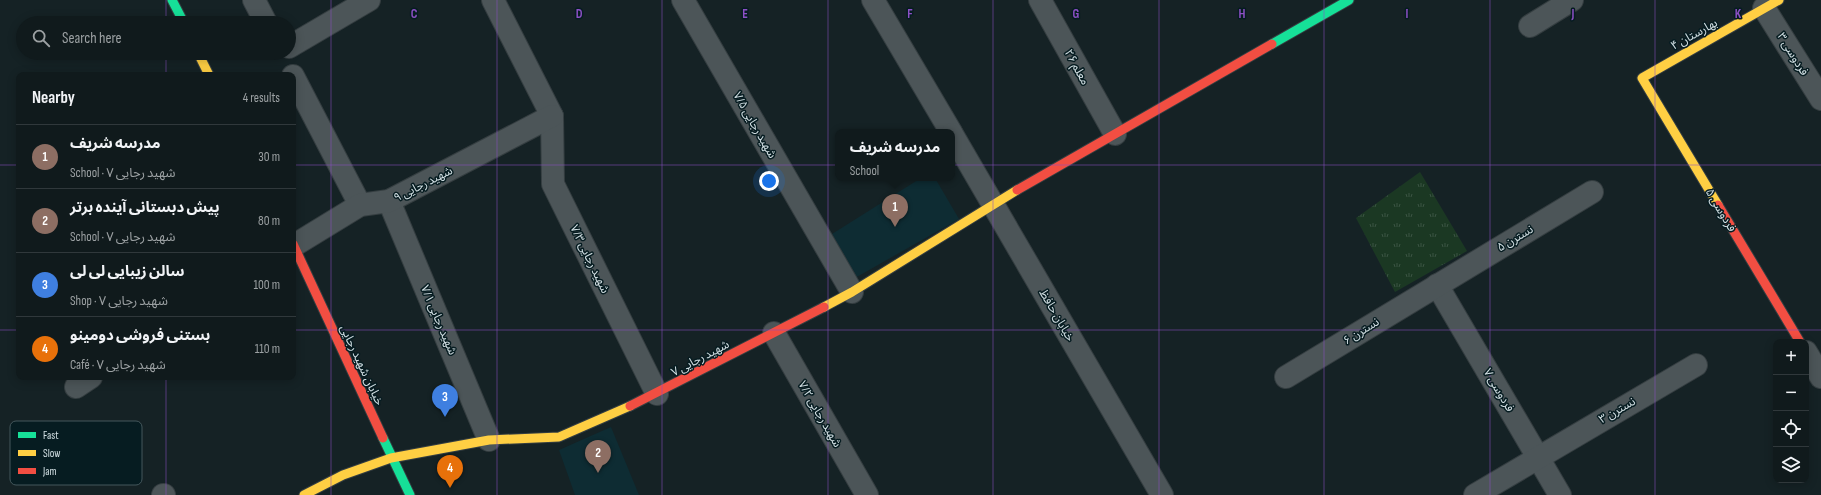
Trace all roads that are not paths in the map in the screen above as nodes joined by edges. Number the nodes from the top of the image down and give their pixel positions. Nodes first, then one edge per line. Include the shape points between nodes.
1 (172, 0) edge
2 (254, 0) edge
3 (370, 0) edge
4 (493, 0) edge
5 (683, 0) edge
6 (873, 0) edge
7 (1040, 0) edge
8 (1349, 0) edge
9 (1572, 0) edge
10 (1772, 4) edge
11 (180, 16) edge
12 (262, 16) edge
13 (1530, 26) dead end
14 (296, 43) edge
15 (202, 60) edge
16 (285, 60) edge
17 (208, 72) edge
18 (291, 72) edge
19 (1642, 78) joint
20 (296, 82) edge
21 (1821, 100) edge
22 (552, 116) junction
23 (949, 129) edge
24 (1115, 134) junction
25 (955, 140) edge
26 (1592, 192) dead end
27 (390, 201) junction
28 (993, 204) junction
29 (360, 205) junction
30 (296, 244) edge
31 (296, 252) edge
32 (1437, 285) junction
33 (852, 292) junction
34 (774, 333) junction
35 (1798, 339) edge
36 (1809, 357) edge
37 (1696, 365) dead end
38 (1286, 377) dead end
39 (1821, 377) edge
40 (657, 394) junction
41 (489, 440) junction
42 (1538, 456) junction
43 (391, 458) junction
44 (304, 495) edge
45 (410, 495) edge
46 (867, 495) edge
47 (1162, 495) edge
48 (1475, 495) edge
49 (1560, 495) edge

1 - 11 street
2 - 12 street
3 - 14 street
4 - 22 street
5 - 33 street, شهید رجایی ۷/۵
6 - 23 street, خیابان حافظ
7 - 24 street, معلم ۲۶
8 - 24 street, شهید رجایی ۷
9 - 13 street
10 - 19 street, بهارستان ۴
10 - 21 street, فردوسی ۳
15 - 17 street
16 - 18 street
19 - 35 street, فردوسی ۵
20 - 29 street
22 - 27 street, شهید رجایی ۹
22 - 40 street, شهید رجایی ۷/۳ via 553,184
24 - 28 street, شهید رجایی ۷
25 - 28 street, خیابان حافظ
26 - 32 street, نسترن ۵
27 - 29 street, شهید رجایی ۹
27 - 41 street, شهید رجایی ۷/۱
28 - 33 street, شهید رجایی ۷
28 - 47 street, خیابان حافظ
29 - 30 street, شهید رجایی ۹
31 - 43 street, خیابان شهید رجایی
32 - 38 street, نسترن ۶
32 - 42 street, فردوسی ۷
33 - 34 street, شهید رجایی ۷
34 - 40 street, شهید رجایی ۷
34 - 46 street, شهید رجایی ۷/۲
36 - 39 street
37 - 42 street, نسترن ۳
40 - 41 street, شهید رجایی ۷ via 559,436
41 - 43 street, شهید رجایی ۷
42 - 48 street, نسترن ۳
42 - 49 street, فردوسی ۷
43 - 44 street, شهید رجایی ۷ via 343,475
43 - 45 street, خیابان شهید رجایی

